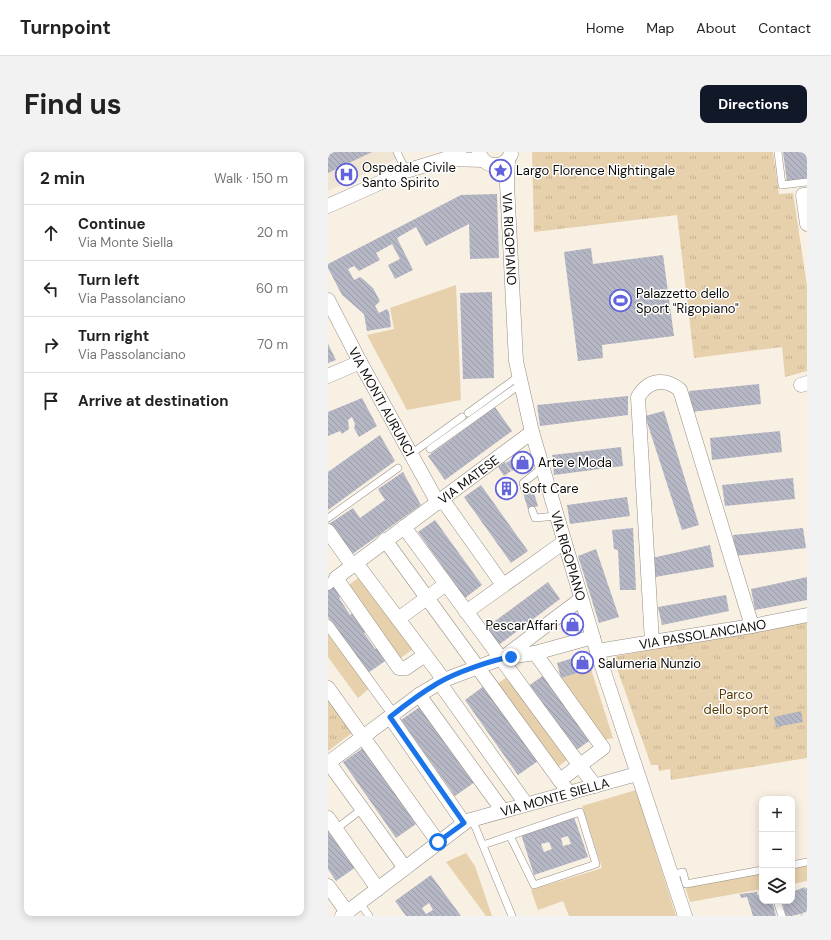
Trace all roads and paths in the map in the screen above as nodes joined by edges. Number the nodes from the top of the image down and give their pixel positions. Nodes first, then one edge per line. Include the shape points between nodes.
1 (397, 152) edge
2 (459, 152) edge
3 (778, 152) edge
4 (509, 156) edge
5 (445, 159) junction
6 (485, 159) edge
7 (406, 171) junction
8 (807, 182) edge
9 (507, 184) junction
10 (807, 194) edge
11 (328, 206) edge
12 (807, 224) edge
13 (328, 300) edge
14 (360, 362) junction
15 (328, 376) edge
16 (520, 380) junction
17 (468, 413) dead end
18 (462, 417) dead end
19 (532, 432) junction
20 (430, 449) dead end
21 (411, 454) junction
22 (398, 468) dead end
23 (542, 468) junction
24 (525, 490) dead end
25 (440, 501) junction
26 (532, 510) dead end
27 (556, 516) junction
28 (328, 518) edge
29 (404, 526) junction
30 (328, 531) edge
31 (385, 540) junction
32 (564, 542) junction
33 (354, 564) junction
34 (332, 581) edge
35 (446, 584) junction
36 (503, 585) junction
37 (427, 598) junction
38 (581, 599) junction
39 (466, 612) junction
40 (807, 615) edge
41 (398, 619) junction
42 (328, 625) edge
43 (752, 626) junction
44 (593, 637) junction
45 (652, 642) junction
46 (597, 651) junction
47 (535, 653) junction
48 (425, 655) junction
49 (502, 658) junction
50 (477, 667) junction
51 (441, 681) junction
52 (328, 688) edge
53 (419, 695) junction
54 (392, 716) junction
55 (363, 737) junction
56 (328, 763) edge
57 (580, 765) junction
58 (637, 774) junction
59 (560, 780) junction
60 (595, 786) junction
61 (569, 793) junction
62 (526, 804) junction
63 (362, 809) junction
64 (503, 811) junction
65 (468, 821) junction
66 (332, 824) edge
67 (510, 836) junction
68 (438, 842) junction
69 (482, 845) junction
70 (807, 862) edge
71 (795, 864) edge
72 (405, 868) junction
73 (759, 871) edge
74 (671, 875) junction
75 (328, 886) edge
76 (378, 889) junction
77 (360, 902) junction
78 (778, 904) edge
79 (344, 914) edge
80 (369, 916) edge
81 (512, 916) edge
82 (685, 916) edge
83 (782, 916) edge

1 - 7 lane
2 - 5 street
3 - 8 lane via 782,185
4 - 6 street via 500,165
4 - 9 street, VIA RIGOPIANO
5 - 6 street
5 - 7 street
6 - 9 street, VIA RIGOPIANO
7 - 11 street
9 - 16 street, VIA RIGOPIANO via 516,361
10 - 12 street via 803,195
13 - 14 street, VIA MONTI AURUNCI
14 - 15 street
14 - 21 street, VIA MONTI AURUNCI
16 - 17 lane
16 - 19 street, VIA RIGOPIANO
16 - 20 lane
18 - 21 lane
19 - 23 street, VIA RIGOPIANO
19 - 25 street, VIA MATESE
21 - 25 street, VIA MONTI AURUNCI
22 - 28 lane
23 - 24 lane via 523,483
23 - 27 street, VIA RIGOPIANO
25 - 29 street, VIA MATESE
25 - 36 street, VIA MONTI AURUNCI
26 - 27 lane via 535,518
27 - 32 street, VIA RIGOPIANO
29 - 31 street, VIA MATESE
29 - 35 street
30 - 33 street
31 - 33 street, VIA MATESE
31 - 37 street
32 - 36 street
32 - 38 street, VIA RIGOPIANO
33 - 34 street, VIA MATESE
33 - 41 street
34 - 48 street, VIA MATESE via 399,668 406,668
35 - 37 street
35 - 39 street
36 - 39 street
37 - 41 street
37 - 50 street
38 - 44 street, VIA RIGOPIANO
38 - 49 street
39 - 49 street
40 - 43 street, VIA PASSOLANCIANO
41 - 48 street
42 - 54 street
43 - 45 street, VIA PASSOLANCIANO
43 - 45 street via 680,390 667,383 658,382 646,386 638,397
44 - 46 street, VIA RIGOPIANO
44 - 47 street
45 - 46 street, VIA PASSOLANCIANO
46 - 58 street, VIA RIGOPIANO
47 - 49 street
47 - 57 street via 603,748
48 - 51 street
49 - 50 street
49 - 57 street
50 - 51 street
50 - 59 street
51 - 53 street
51 - 62 street
52 - 55 street
53 - 54 street
53 - 64 street
54 - 55 street
54 - 65 street
55 - 56 street
55 - 68 street
56 - 63 street
57 - 59 street
57 - 60 street
58 - 60 street, VIA MONTE SIELLA
58 - 74 street, VIA RIGOPIANO
59 - 61 street
60 - 61 street, VIA MONTE SIELLA
61 - 62 street, VIA MONTE SIELLA
62 - 64 street, VIA MONTE SIELLA
63 - 66 lane
63 - 72 street
64 - 65 street, VIA MONTE SIELLA
65 - 68 street, VIA MONTE SIELLA
65 - 69 lane
66 - 76 street
67 - 67 lane via 534,885 596,864 580,812
67 - 69 lane
68 - 72 street, VIA MONTE SIELLA
69 - 81 lane
70 - 71 lane
72 - 76 street, VIA MONTE SIELLA
73 - 74 lane via 686,884 683,872
74 - 82 street, VIA RIGOPIANO
75 - 79 street
76 - 77 street, VIA MONTE SIELLA
77 - 79 street, VIA MONTE SIELLA
77 - 80 lane
78 - 83 lane

